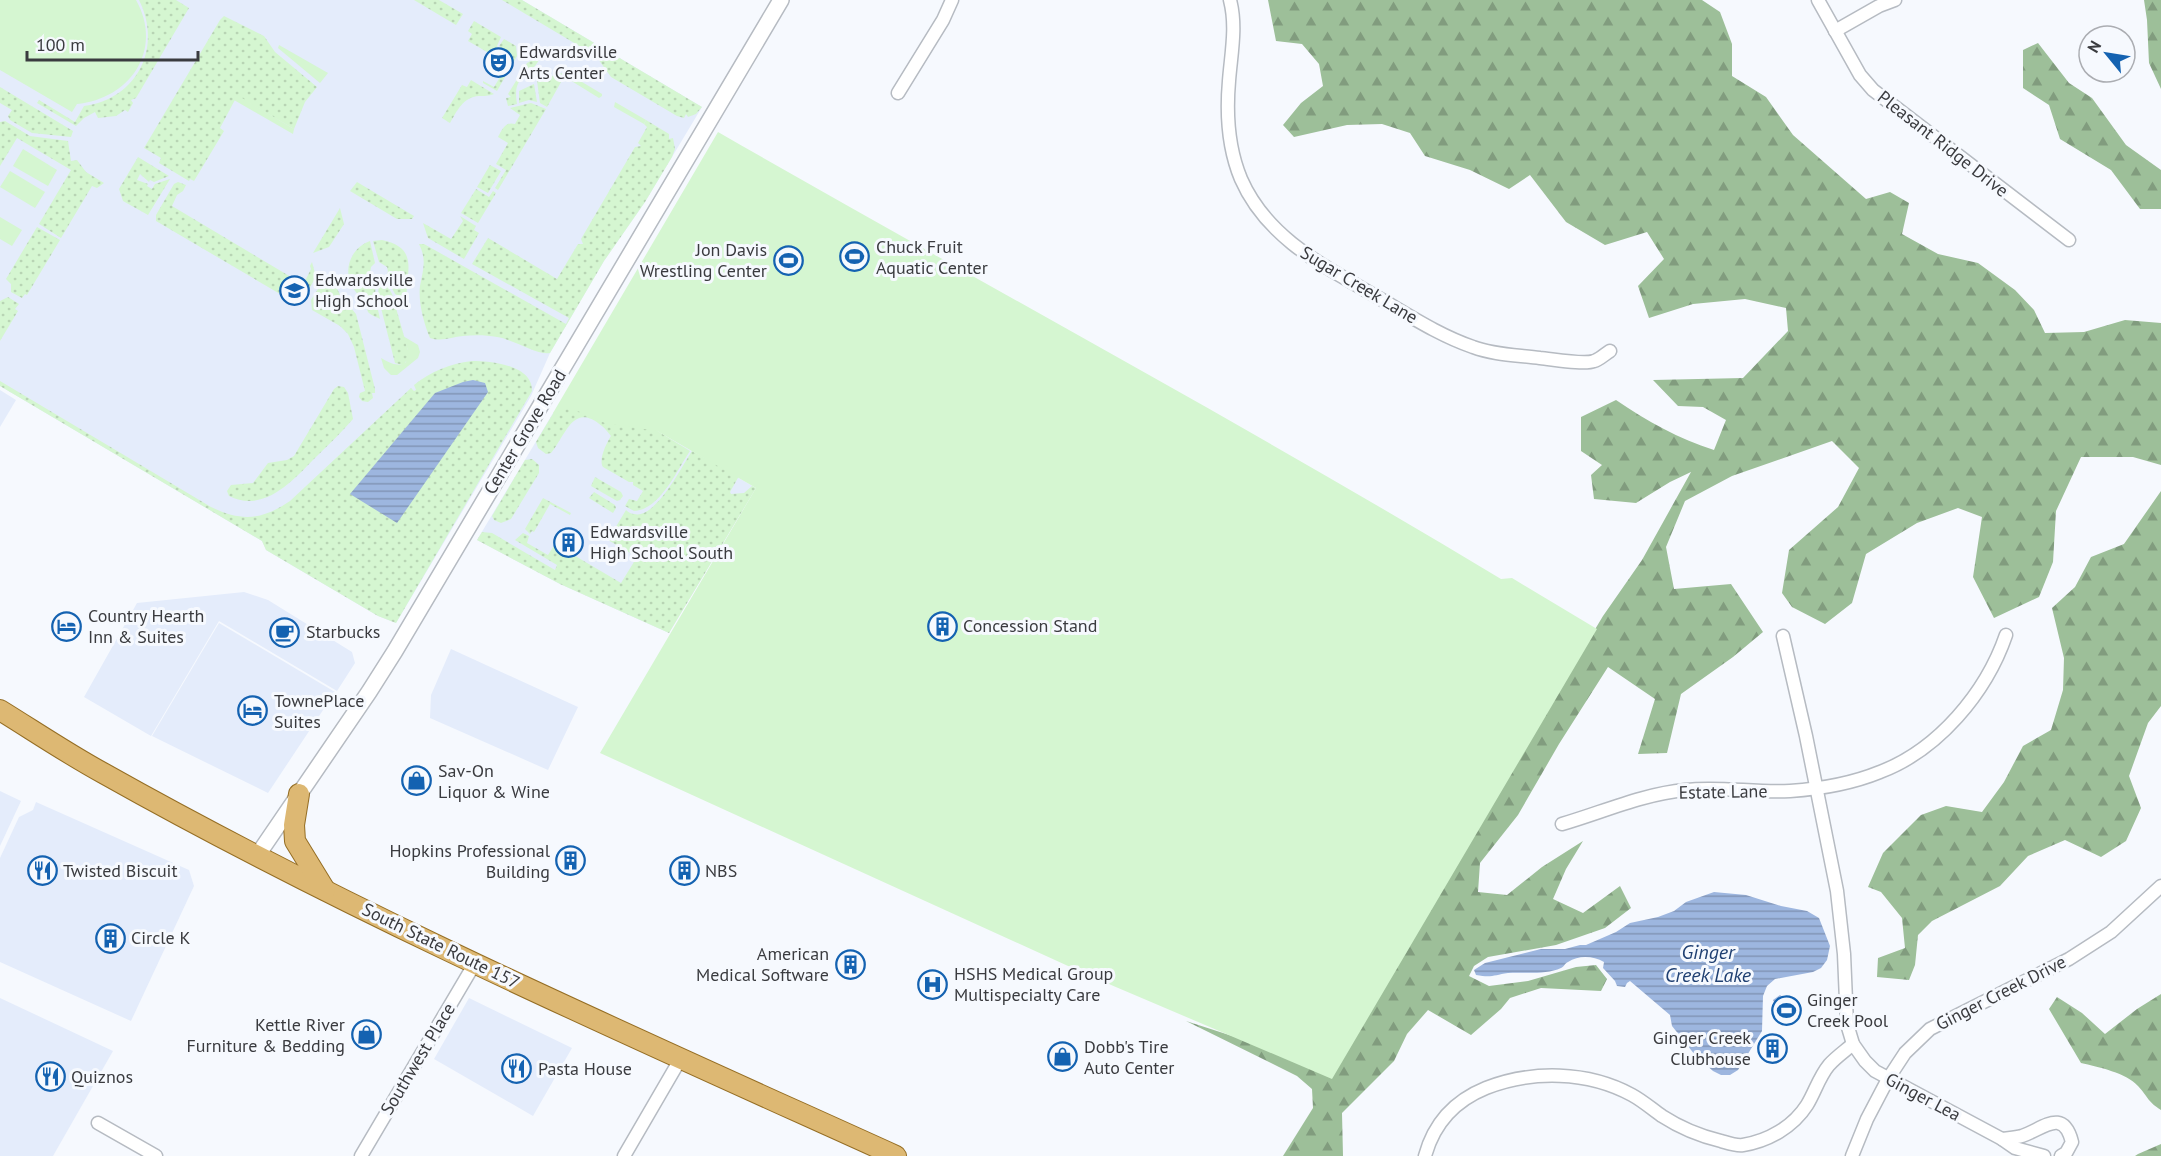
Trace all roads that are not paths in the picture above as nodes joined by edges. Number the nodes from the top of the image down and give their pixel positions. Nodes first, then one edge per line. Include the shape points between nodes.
1 (781, 0) edge
2 (952, 0) edge
3 (1230, 0) edge
4 (1818, 0) edge
5 (1895, 0) edge
6 (1835, 31) junction
7 (898, 93) dead end
8 (2069, 240) dead end
9 (1610, 351) dead end
10 (2006, 635) dead end
11 (1783, 636) dead end
12 (0, 710) edge
13 (1816, 788) junction
14 (299, 794) junction
15 (1562, 824) dead end
16 (257, 856) junction
17 (2161, 886) edge
18 (325, 890) junction
19 (475, 963) junction
20 (1853, 1044) junction
21 (681, 1058) junction
22 (1888, 1079) junction
23 (98, 1123) dead end
24 (2002, 1139) junction
25 (1738, 1151) edge
26 (156, 1156) edge
27 (361, 1156) edge
28 (624, 1156) edge
29 (896, 1156) edge
30 (1425, 1156) edge
31 (1852, 1156) edge
32 (2044, 1156) edge
33 (2061, 1156) edge

1 - 14 street, Center Grove Road via 399,644
2 - 7 street via 944,20
3 - 9 street, Sugar Creek Lane via 1234,24 1228,137 1234,161 1252,199 1292,244 1426,326 1475,348 1594,362
4 - 6 street, Pleasant Ridge Drive
5 - 6 street
6 - 8 street, Pleasant Ridge Drive via 1860,75 1882,98
10 - 13 street, Estate Lane via 1996,663 1971,699 1921,749 1880,772
11 - 13 street
12 - 16 main road, South State Route 157 via 101,773
13 - 15 street, Estate Lane via 1684,790 1636,800
13 - 20 street via 1840,911 1847,1024
14 - 16 street, Center Grove Road
14 - 18 main road via 295,841
16 - 18 main road, South State Route 157
17 - 22 street, Ginger Creek Drive via 2111,932 2069,959 1930,1029 1905,1053
18 - 19 main road, South State Route 157
19 - 21 main road, South State Route 157
19 - 27 street, Southwest Place
20 - 22 street, Ginger Lea via 1865,1061
20 - 25 street via 1830,1064 1807,1104 1786,1127
21 - 28 street
21 - 29 main road, South State Route 157
22 - 24 street, Ginger Lea
22 - 31 street, Ginger Creek Drive
23 - 26 street
24 - 32 street, Ginger Lea via 2015,1148
24 - 33 street via 2058,1123 2070,1132 2072,1142
25 - 30 street via 1664,1117 1616,1087 1594,1080 1544,1076 1500,1082 1465,1099 1442,1118

